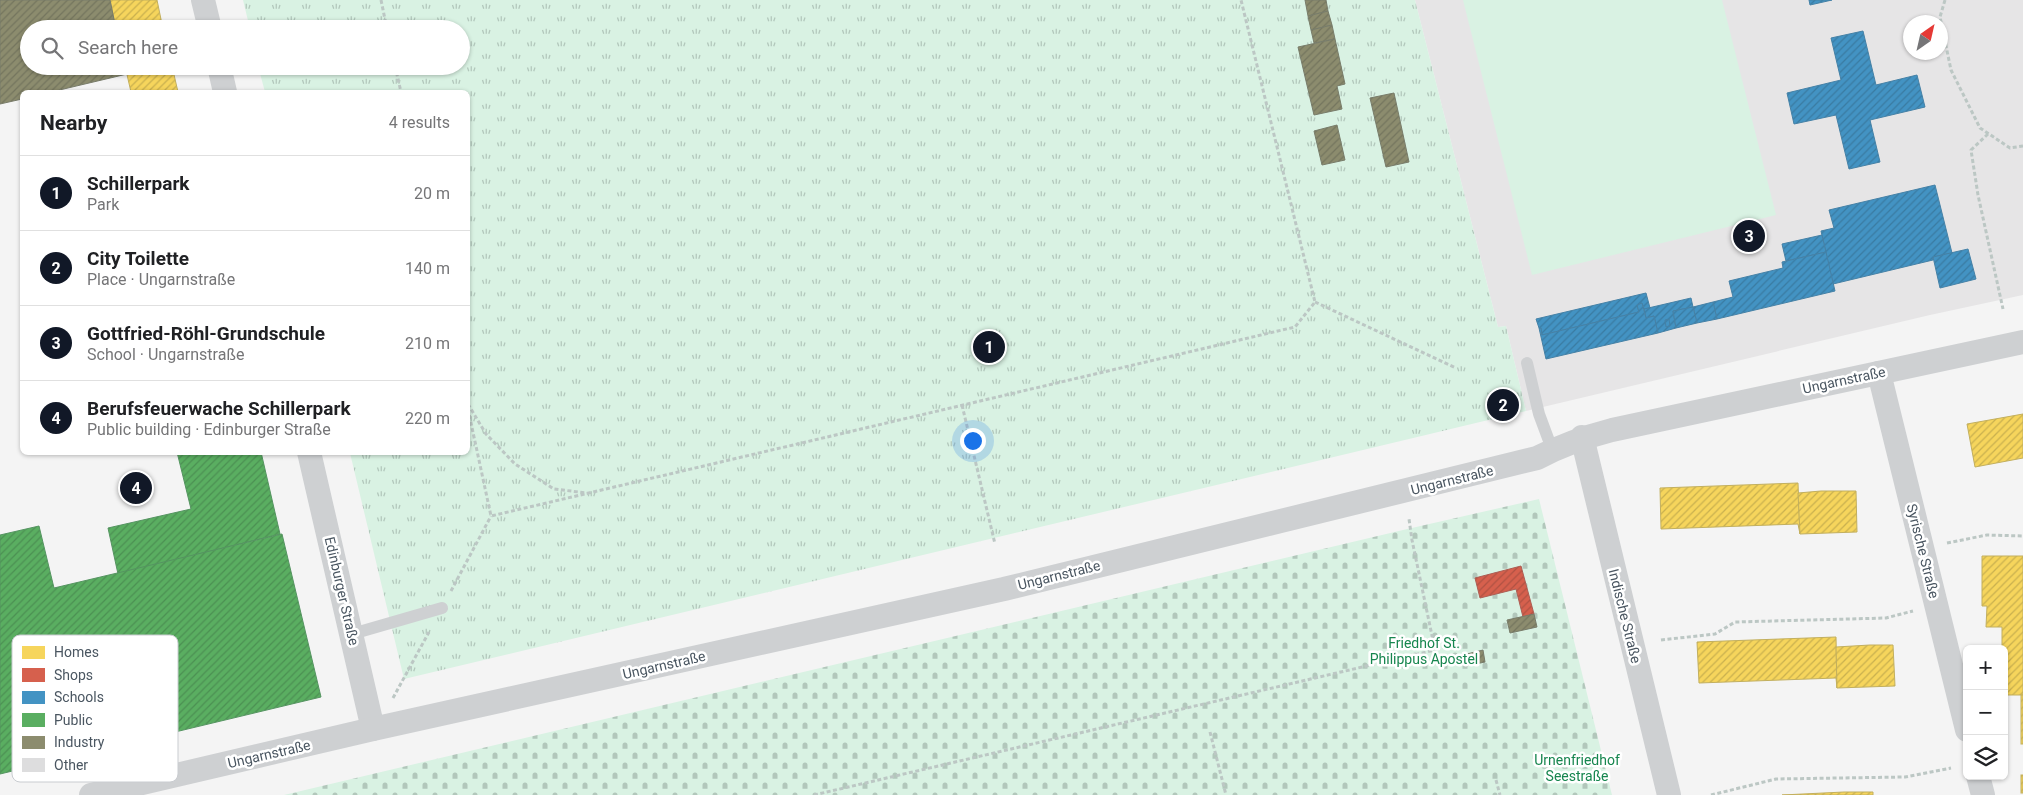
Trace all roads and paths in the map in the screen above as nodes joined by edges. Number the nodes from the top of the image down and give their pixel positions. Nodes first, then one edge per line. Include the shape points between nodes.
1 (203, 0) edge
2 (381, 0) edge
3 (1241, 0) edge
4 (1945, 0) edge
5 (208, 20) edge
6 (385, 20) edge
7 (221, 75) edge
8 (397, 75) edge
9 (225, 90) edge
10 (400, 90) edge
11 (1988, 134) junction
12 (2023, 146) edge
13 (1315, 302) junction
14 (2003, 308) dead end
15 (2023, 342) edge
16 (1527, 363) dead end
17 (1456, 368) dead end
18 (1879, 373) junction
19 (962, 405) junction
20 (470, 407) edge
21 (470, 417) edge
22 (1582, 438) junction
23 (1552, 449) junction
24 (311, 455) edge
25 (590, 493) junction
26 (1409, 519) dead end
27 (2023, 536) edge
28 (995, 544) dead end
29 (1922, 550) junction
30 (442, 608) dead end
31 (1913, 610) dead end
32 (352, 634) junction
33 (1661, 640) dead end
34 (1963, 714) edge
35 (373, 729) junction
36 (1210, 732) dead end
37 (1951, 768) dead end
38 (178, 774) edge
39 (1496, 780) dead end
40 (1979, 780) edge
41 (146, 782) edge
42 (90, 795) edge
43 (814, 795) edge
44 (1226, 795) edge
45 (1500, 795) edge
46 (1668, 795) edge
47 (1711, 795) edge
48 (1983, 795) edge

1 - 5 street
2 - 6 path
3 - 13 path
4 - 11 path via 1940,16 1951,70 1980,128
7 - 9 street
8 - 10 path
11 - 12 path via 2010,148
11 - 14 path via 1971,150
13 - 17 path
13 - 19 path via 1295,327
15 - 18 street, Ungarnstraße
16 - 23 lane
18 - 22 street, Ungarnstraße
18 - 29 street, Syrische Straße
19 - 25 path
19 - 28 path
20 - 25 path via 486,434 514,464 554,489
21 - 25 path via 491,516
22 - 23 street, Ungarnstraße
22 - 46 street, Indische Straße
23 - 35 street, Ungarnstraße via 1537,458 1004,589
24 - 32 street, Edinburger Straße
26 - 43 path via 1435,650
27 - 29 path via 1987,535
29 - 34 street, Syrische Straße
30 - 32 lane
31 - 33 path via 1886,618 1734,622 1715,634
32 - 35 street, Edinburger Straße
35 - 38 street, Ungarnstraße
36 - 44 path
37 - 47 path via 1905,777 1776,779
39 - 45 path
40 - 48 street
41 - 42 street, Ungarnstraße

